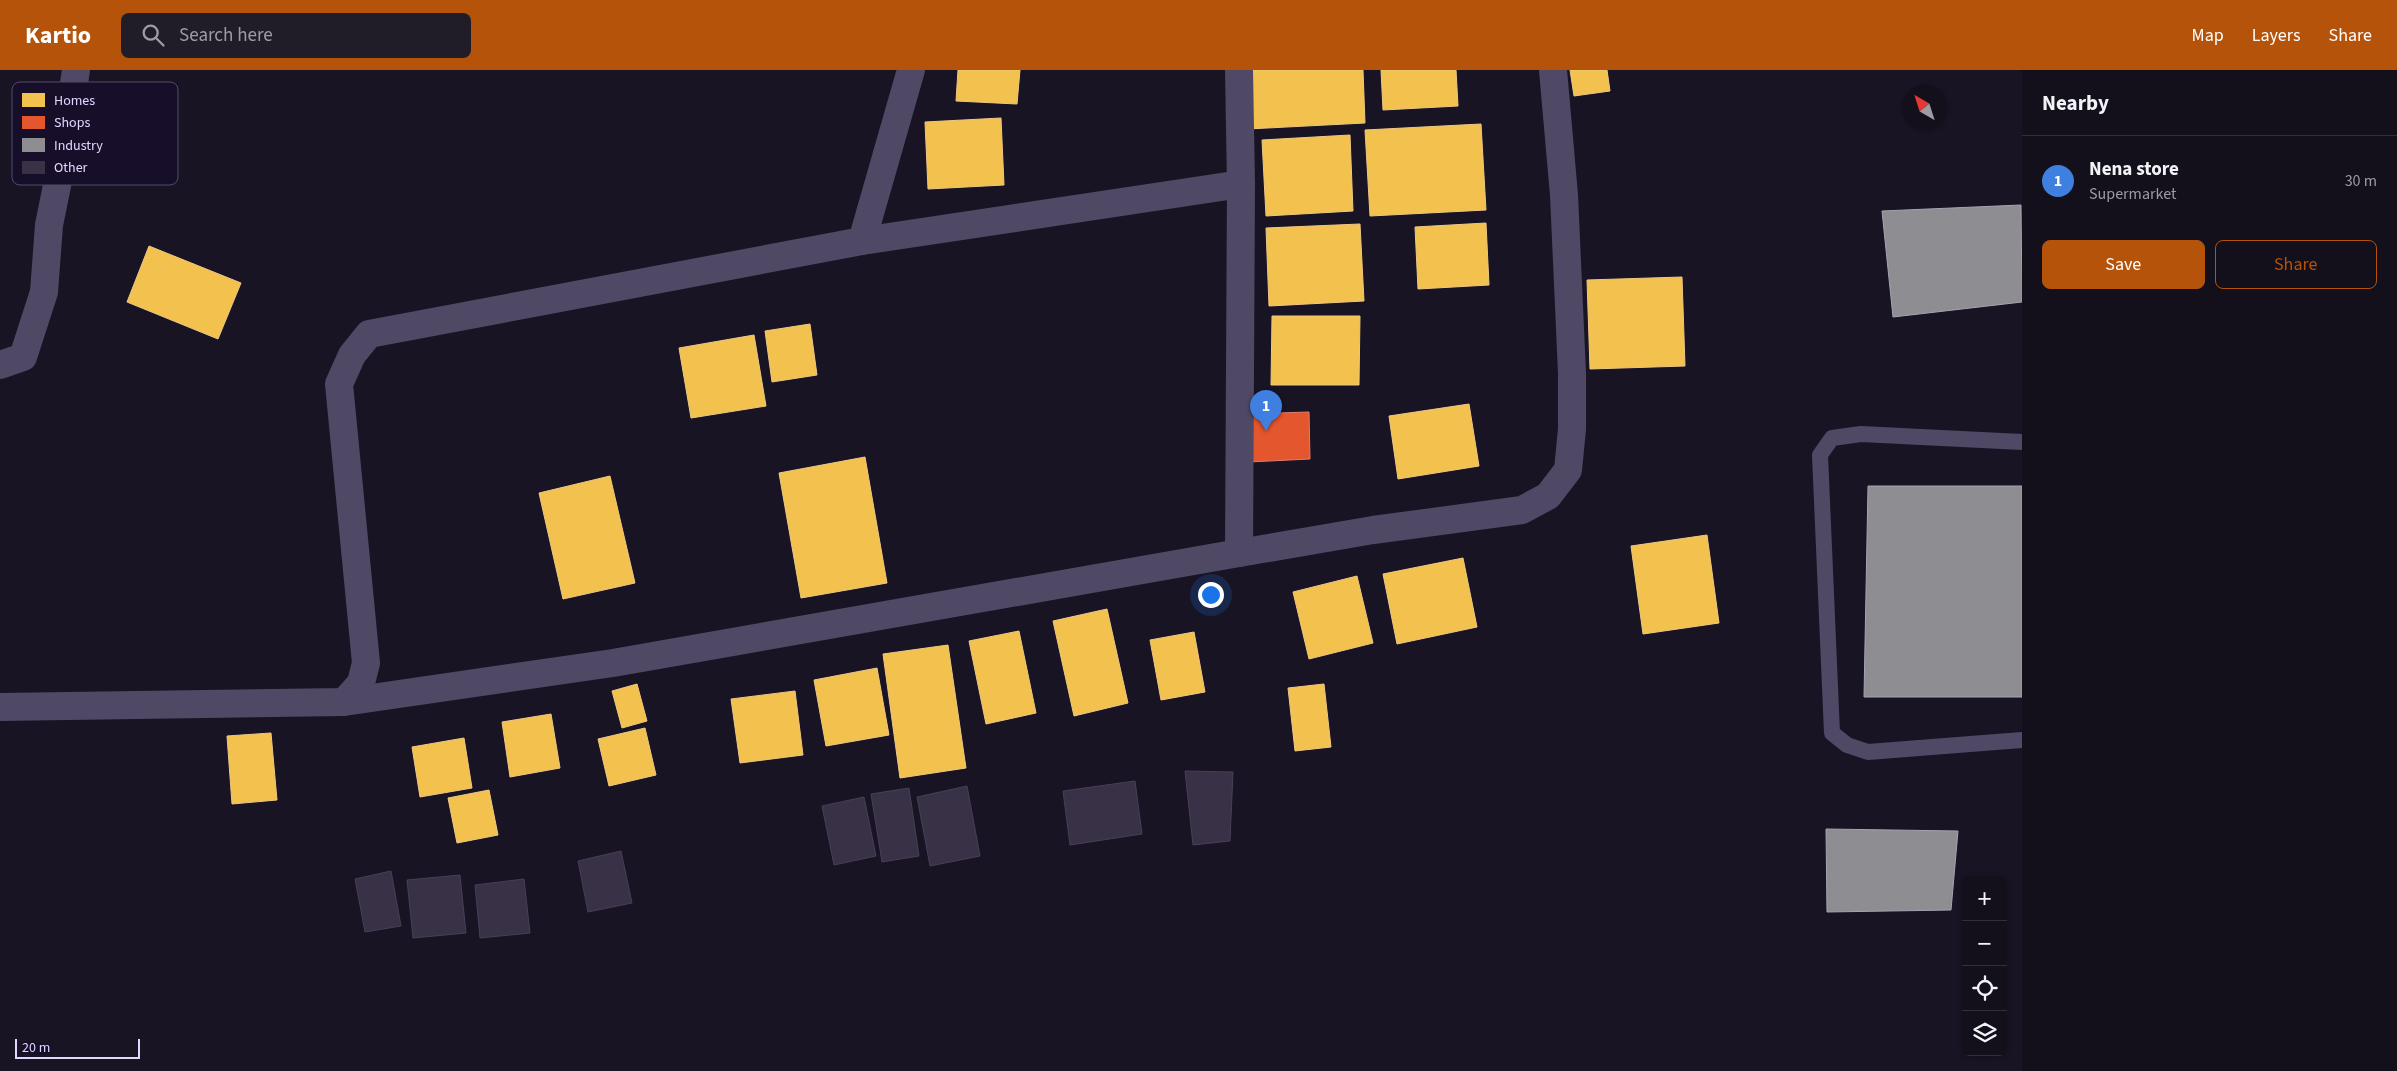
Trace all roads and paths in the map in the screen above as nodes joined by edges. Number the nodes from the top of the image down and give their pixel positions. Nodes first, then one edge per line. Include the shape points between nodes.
1 (911, 70) edge
2 (1239, 70) edge
3 (1553, 70) edge
4 (1241, 184) junction
5 (57, 185) edge
6 (862, 241) junction
7 (0, 365) edge
8 (2022, 442) edge
9 (1239, 554) junction
10 (344, 702) junction
11 (0, 708) edge
12 (2022, 740) edge

1 - 6 street
2 - 4 street
3 - 9 street via 1564,195 1572,363 1568,470 1548,496 1522,510 1373,530
4 - 6 street
4 - 9 street
5 - 7 street via 49,224 44,292 23,357
6 - 10 street via 369,334 352,355 339,384 366,663 361,683
8 - 12 lane via 1861,434 1832,438 1820,455 1832,733 1846,744 1868,752
9 - 10 street via 613,663
10 - 11 street

